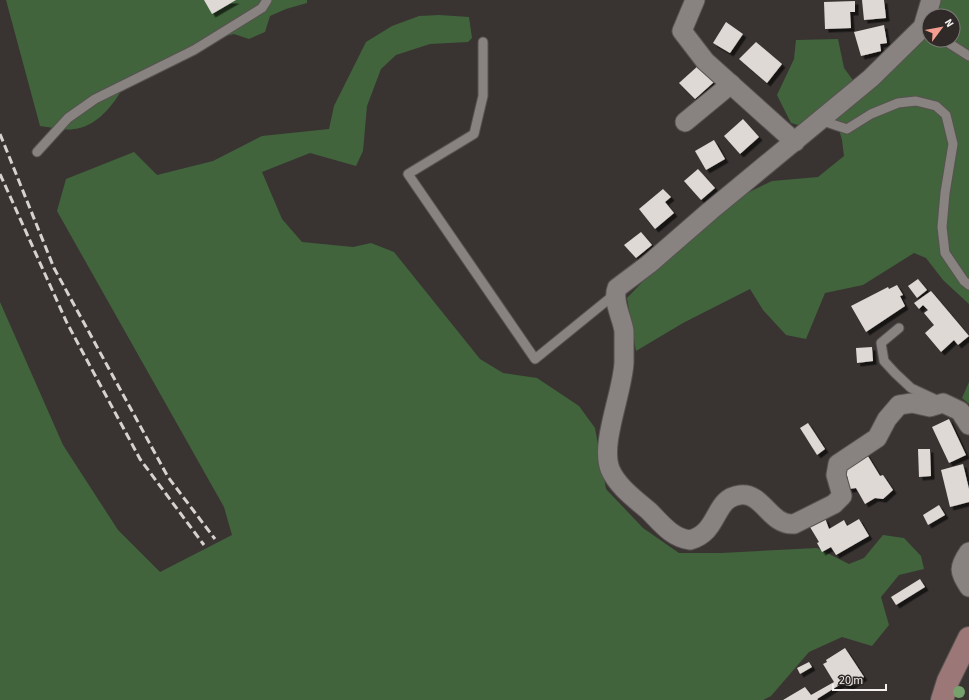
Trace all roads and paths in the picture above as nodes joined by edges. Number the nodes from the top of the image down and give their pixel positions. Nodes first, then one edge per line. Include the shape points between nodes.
1 (268, 0) edge
2 (695, 0) edge
3 (921, 33) edge
4 (483, 42) dead end
5 (956, 48) edge
6 (969, 56) edge
7 (731, 84) junction
8 (820, 120) junction
9 (685, 122) dead end
10 (795, 142) junction
11 (37, 152) dead end
12 (969, 285) edge
13 (615, 294) junction
14 (899, 328) dead end
15 (943, 403) junction
16 (969, 425) edge
17 (969, 552) edge
18 (969, 587) edge
19 (969, 638) edge
20 (942, 700) edge

1 - 11 lane via 262,8 194,50 95,99 68,118
2 - 7 street via 682,31 705,61
3 - 8 street
4 - 13 lane via 483,96 474,134 408,174 535,359
5 - 6 lane
7 - 9 street
7 - 10 street
8 - 10 street
8 - 12 lane via 847,129 870,114 898,103 916,101 936,106 946,115 953,144 942,227 945,253
10 - 13 street via 617,288
13 - 15 street via 624,331 624,362 622,383 608,442 610,469 627,492 672,533 685,539 694,539 706,532 723,504 740,495 756,499 774,517 787,525 834,504 842,496 836,475 838,464 877,438 899,405 907,403 930,407
14 - 15 lane via 881,343 884,361 911,388
15 - 16 street via 960,411
17 - 18 street via 960,568
19 - 20 street via 948,681

